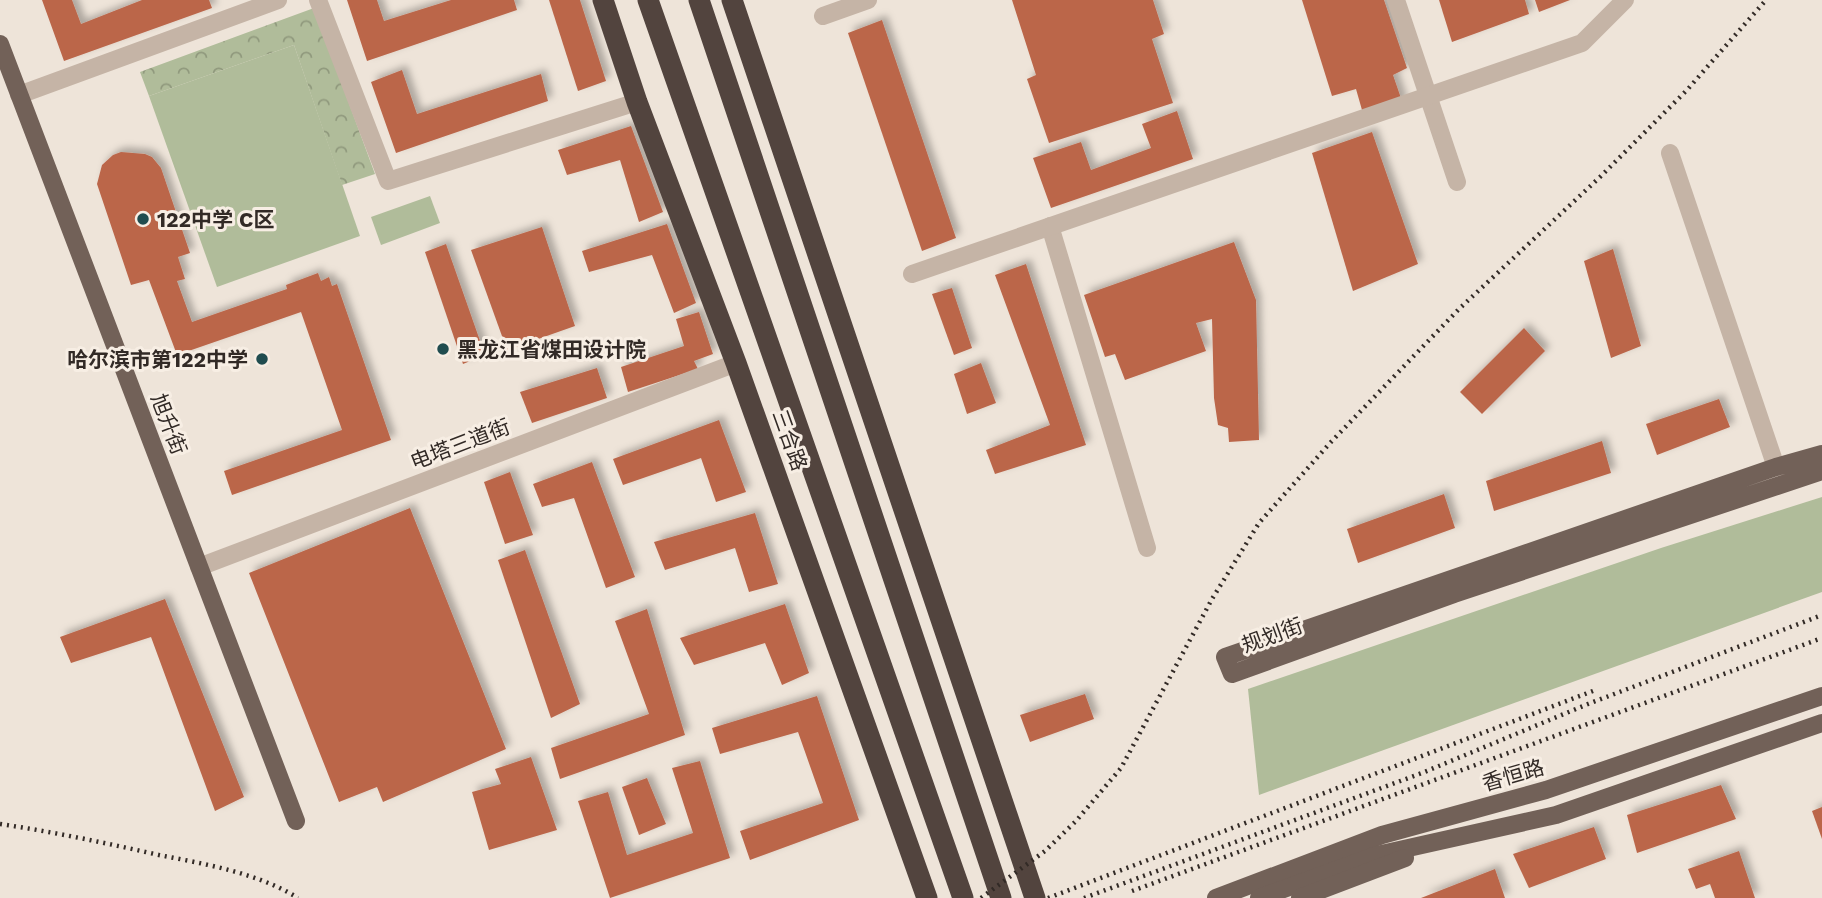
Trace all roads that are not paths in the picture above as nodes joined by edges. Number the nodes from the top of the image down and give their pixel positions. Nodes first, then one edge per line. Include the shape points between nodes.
1 (278, 0) edge
2 (318, 0) edge
3 (603, 0) edge
4 (648, 0) edge
5 (699, 0) edge
6 (716, 0) edge
7 (732, 0) edge
8 (868, 0) edge
9 (1395, 0) edge
10 (1625, 0) edge
11 (823, 16) dead end
12 (0, 44) edge
13 (730, 89) junction
14 (19, 94) junction
15 (1428, 97) junction
16 (638, 102) junction
17 (1670, 153) dead end
18 (1457, 181) dead end
19 (1050, 226) junction
20 (912, 274) dead end
21 (736, 363) junction
22 (1822, 454) edge
23 (1776, 467) junction
24 (1822, 471) edge
25 (1147, 548) dead end
26 (200, 567) junction
27 (1822, 696) edge
28 (1822, 723) edge
29 (296, 821) dead end
30 (1460, 837) junction
31 (927, 898) edge
32 (963, 898) edge
33 (1001, 898) edge
34 (1035, 898) edge
35 (1216, 898) edge
36 (1259, 898) edge
37 (1300, 898) edge

1 - 14 street
2 - 16 street via 388,181
3 - 16 highway, 三合路
4 - 32 highway, 三合路
5 - 13 highway
6 - 13 highway
7 - 34 highway
8 - 11 street
9 - 15 street
10 - 15 street via 1582,43
12 - 14 main road, 旭升街
13 - 33 highway
14 - 26 main road, 旭升街
15 - 18 street
15 - 19 street
16 - 21 highway, 三合路
17 - 23 street
19 - 20 street
19 - 25 street
21 - 26 street, 电塔三道街
21 - 31 highway, 三合路
22 - 23 main road, 规划街
23 - 24 main road, 规划街 via 1225,657 1232,674
26 - 29 main road, 旭升街
27 - 35 main road, 香恒路 via 1546,790 1382,835
28 - 30 main road via 1556,815
30 - 36 main road via 1377,855
30 - 37 main road

